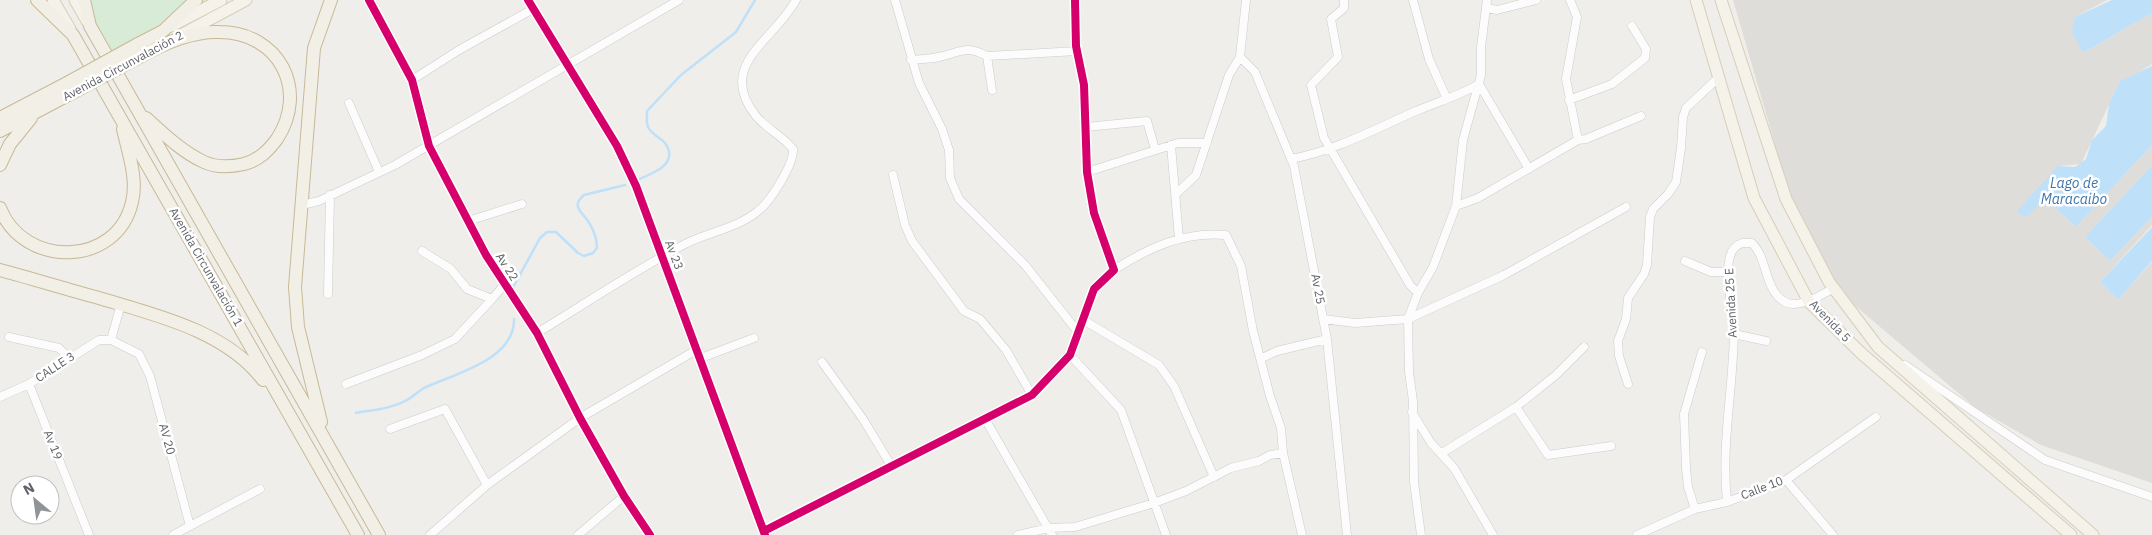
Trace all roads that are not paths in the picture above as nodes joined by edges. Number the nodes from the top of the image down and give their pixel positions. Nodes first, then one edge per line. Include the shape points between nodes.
1 (37, 0) edge
2 (53, 0) edge
3 (75, 0) edge
4 (84, 0) edge
5 (196, 0) edge
6 (221, 0) edge
7 (246, 0) edge
8 (331, 0) edge
9 (369, 0) edge
10 (528, 0) edge
11 (679, 0) edge
12 (796, 0) edge
13 (895, 0) edge
14 (1075, 0) edge
15 (1246, 0) edge
16 (1344, 0) edge
17 (1413, 0) edge
18 (1536, 0) edge
19 (1570, 0) edge
20 (1696, 0) edge
21 (1721, 0) edge
22 (1487, 4) edge
23 (534, 9) junction
24 (90, 26) junction
25 (1632, 26) dead end
26 (73, 35) junction
27 (166, 36) junction
28 (1077, 52) junction
29 (987, 56) junction
30 (1240, 57) junction
31 (911, 60) junction
32 (568, 66) junction
33 (1718, 78) junction
34 (412, 80) junction
35 (1479, 84) junction
36 (992, 90) dead end
37 (1447, 99) junction
38 (1569, 100) junction
39 (349, 103) dead end
40 (32, 108) junction
41 (0, 109) edge
42 (137, 110) junction
43 (1641, 116) dead end
44 (120, 117) junction
45 (0, 118) edge
46 (1086, 127) junction
47 (0, 131) edge
48 (1578, 140) junction
49 (1207, 143) junction
50 (1171, 145) junction
51 (429, 146) junction
52 (1155, 149) junction
53 (1331, 149) junction
54 (1291, 159) junction
55 (0, 165) edge
56 (1529, 169) junction
57 (379, 172) junction
58 (1087, 172) junction
59 (893, 175) dead end
60 (1176, 194) junction
61 (330, 195) junction
62 (522, 204) dead end
63 (302, 205) junction
64 (1456, 206) junction
65 (1626, 207) dead end
66 (0, 208) edge
67 (468, 220) junction
68 (1179, 239) junction
69 (422, 250) dead end
70 (663, 257) junction
71 (1685, 261) dead end
72 (0, 270) edge
73 (1114, 270) junction
74 (1728, 272) junction
75 (505, 284) junction
76 (1834, 288) junction
77 (1418, 293) junction
78 (328, 294) dead end
79 (492, 300) junction
80 (1809, 302) junction
81 (120, 304) junction
82 (1408, 318) junction
83 (1085, 320) junction
84 (1324, 320) junction
85 (1078, 332) junction
86 (537, 333) junction
87 (1734, 334) junction
88 (9, 337) dead end
89 (754, 338) dead end
90 (1327, 339) junction
91 (111, 340) junction
92 (1766, 341) dead end
93 (1584, 347) dead end
94 (1878, 347) junction
95 (698, 349) junction
96 (1702, 352) dead end
97 (1070, 356) junction
98 (69, 358) junction
99 (701, 358) junction
100 (1262, 358) junction
101 (822, 362) dead end
102 (29, 384) junction
103 (346, 384) dead end
104 (1628, 384) dead end
105 (1032, 395) junction
106 (0, 397) edge
107 (1516, 407) junction
108 (1412, 412) junction
109 (292, 417) junction
110 (1876, 417) dead end
111 (580, 418) junction
112 (985, 419) junction
113 (390, 429) dead end
114 (325, 439) junction
115 (1611, 446) dead end
116 (1283, 453) junction
117 (1442, 453) junction
118 (892, 467) junction
119 (1214, 477) junction
120 (1786, 480) junction
121 (487, 484) junction
122 (260, 489) dead end
123 (624, 496) junction
124 (2152, 497) edge
125 (1726, 502) junction
126 (1154, 503) junction
127 (1695, 509) junction
128 (190, 526) junction
129 (1051, 532) edge
130 (764, 533) edge
131 (89, 535) edge
132 (173, 535) edge
133 (358, 535) edge
134 (379, 535) edge
135 (430, 535) edge
136 (578, 535) edge
137 (650, 535) edge
138 (1018, 535) edge
139 (1166, 535) edge
140 (1302, 535) edge
141 (1347, 535) edge
142 (1422, 535) edge
143 (1493, 535) edge
144 (1637, 535) edge
145 (1833, 535) edge
146 (2071, 535) edge
147 (2093, 535) edge

1 - 26 highway
2 - 26 main road, Avenida Circunvalación 1
3 - 24 main road, Avenida Circunvalación 1
4 - 24 highway
5 - 27 highway
6 - 27 main road, Avenida Circunvalación 2
7 - 27 main road, Avenida Circunvalación 2
8 - 63 highway via 314,48
9 - 34 street, Av 22
10 - 23 street, Av 23
11 - 32 street
12 - 70 street via 789,14 756,49 741,74 743,97 757,117 793,149 793,158 775,190 758,211
13 - 31 street
14 - 28 street
15 - 30 street
16 - 53 street via 1344,8 1331,19 1338,57 1311,85 1324,138
17 - 37 street via 1429,59
18 - 22 street via 1497,10
19 - 38 street via 1577,17 1566,79
20 - 33 main road, Avenida 5
21 - 76 main road, Avenida 5 via 1786,200
22 - 35 street
23 - 32 street, Av 23
23 - 34 street
24 - 42 highway, Avenida Circunvalación 1
25 - 38 street via 1646,49 1645,58 1612,84
26 - 44 highway, Avenida Circunvalación 1
27 - 40 highway, Avenida Circunvalación 2, bridge
27 - 42 highway via 219,32 250,37 273,52 286,73 291,101 286,125 270,149 255,161 229,168 204,162 182,149
28 - 29 street
28 - 46 street via 1084,85
29 - 31 street via 970,49
29 - 36 street
30 - 49 street via 1229,75
30 - 54 street, Av 25 via 1255,72
31 - 85 street via 942,129 949,150 950,178 959,199 1025,265
32 - 51 street
32 - 70 street, Av 23 via 617,146
33 - 80 main road, Avenida 5 via 1754,198
33 - 104 street via 1686,108 1682,117 1676,182 1652,213 1646,270 1628,298 1626,319 1618,342
34 - 51 street, Av 22
35 - 37 street
35 - 56 street
35 - 64 street via 1463,140
37 - 53 street
38 - 48 street
39 - 57 street
40 - 41 highway
40 - 45 highway, Avenida Circunvalación 2
40 - 47 highway, Avenida Circunvalación 2
40 - 55 highway
42 - 114 highway, Avenida Circunvalación 1
43 - 48 street
44 - 66 highway via 133,173 133,201 124,223 107,240 88,250 59,253 26,242 6,223
44 - 109 highway, Avenida Circunvalación 1
46 - 52 street via 1147,121
46 - 58 street
48 - 56 street
49 - 50 street
49 - 60 street via 1196,175
50 - 52 street
50 - 60 street
51 - 57 street
51 - 67 street, Av 22
52 - 58 street
53 - 54 street
53 - 77 street via 1410,285
54 - 84 street, Av 25
56 - 64 street via 1478,198
57 - 61 street
58 - 73 street via 1094,213
59 - 105 street via 912,241 964,311 980,319 1006,350
60 - 68 street
61 - 63 street
61 - 78 street
62 - 67 street
63 - 114 highway via 295,287 298,327
64 - 77 street via 1433,267
65 - 82 street via 1504,275
67 - 75 street, Av 22
68 - 73 street via 1154,247
68 - 100 street via 1205,233 1226,235 1241,266
69 - 79 street via 450,269 467,289
70 - 86 street
70 - 95 street, Av 23
71 - 74 street via 1711,272
72 - 81 highway
73 - 83 street via 1094,289
74 - 80 street, Avenida 25 E via 1729,260 1736,246 1752,243 1760,254 1769,283 1783,301 1794,305
74 - 87 street, Avenida 25 E
75 - 79 street
75 - 86 street, Av 22
76 - 80 street, Avenida 25 E
76 - 94 main road, Avenida 5
77 - 82 street
79 - 103 street via 456,339
80 - 146 main road, Avenida 5 via 1861,353
81 - 91 street
81 - 109 highway via 163,316 216,341 254,368
82 - 84 street via 1355,323
82 - 108 street
83 - 85 street
83 - 119 street via 1159,365 1174,386
84 - 90 street, Av 25
85 - 97 street
86 - 111 street, Av 22
87 - 92 street
87 - 125 street, Avenida 25 E via 1724,450
88 - 98 street via 59,348
89 - 99 street
90 - 100 street
90 - 141 street, Av 25
91 - 98 street, CALLE 3 via 99,340
91 - 128 street, AV 20 via 139,354 150,376
93 - 107 street
94 - 124 street via 2044,460
94 - 147 main road, Avenida 5
95 - 99 street, Av 23
95 - 111 street
96 - 127 street via 1684,414 1688,487
97 - 105 street
97 - 126 street via 1121,410
98 - 102 street, CALLE 3
99 - 130 street, Av 23
100 - 116 street via 1281,428
101 - 118 street
102 - 106 street, CALLE 3
102 - 131 street, Av 19
105 - 112 street
107 - 115 street via 1548,455
107 - 117 street
108 - 117 street via 1431,443
108 - 142 street via 1414,482
109 - 133 highway, Avenida Circunvalación 1
110 - 120 street, Calle 10
111 - 121 street
111 - 123 street, Av 22
112 - 118 street
112 - 129 street
113 - 121 street via 445,409
114 - 134 highway, Avenida Circunvalación 1
116 - 119 street via 1232,468
116 - 140 street
117 - 143 street
118 - 130 street
119 - 126 street
120 - 125 street, Calle 10
120 - 145 street
121 - 135 street
122 - 128 street
123 - 136 street
123 - 137 street, Av 22
125 - 127 street, Calle 10
126 - 129 street via 1075,528
126 - 139 street
127 - 144 street, Calle 10
128 - 132 street
129 - 138 street

